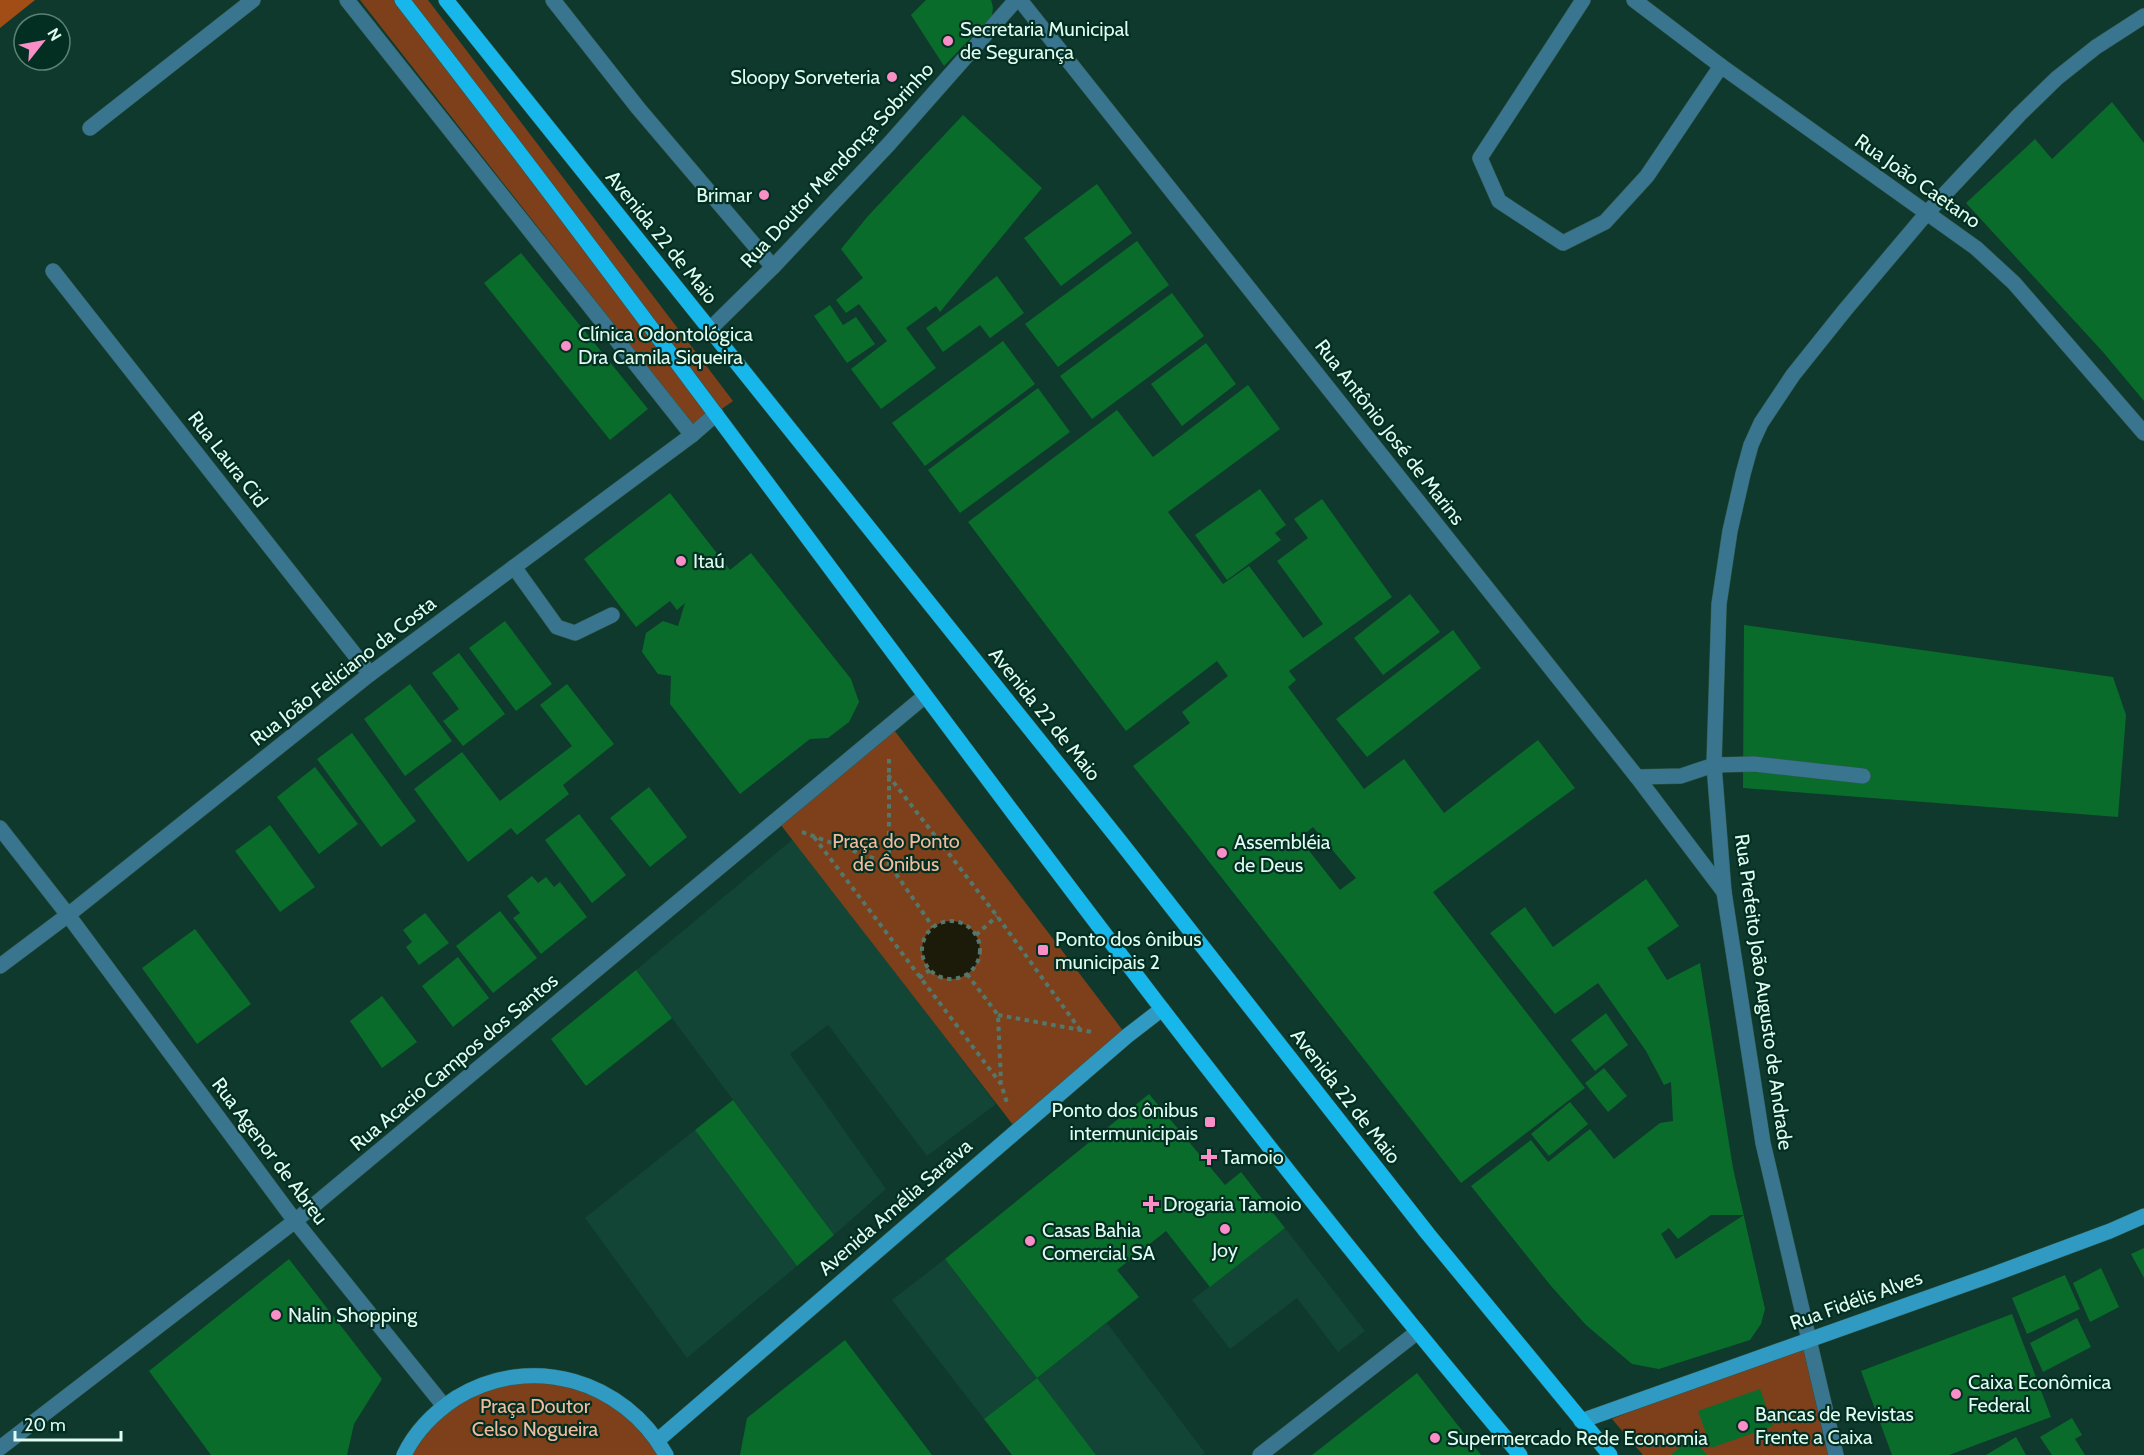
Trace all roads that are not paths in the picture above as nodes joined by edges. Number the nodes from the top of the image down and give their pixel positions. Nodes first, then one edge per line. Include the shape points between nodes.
1 (253, 0) edge
2 (347, 0) edge
3 (402, 0) edge
4 (446, 0) edge
5 (553, 0) edge
6 (1018, 0) edge
7 (1583, 0) edge
8 (1634, 0) edge
9 (2144, 16) edge
10 (1721, 66) junction
11 (90, 128) dead end
12 (1926, 214) junction
13 (772, 267) junction
14 (53, 271) dead end
15 (710, 329) junction
16 (716, 414) junction
17 (2144, 432) edge
18 (692, 435) junction
19 (514, 567) junction
20 (612, 615) dead end
21 (370, 674) junction
22 (925, 696) junction
23 (1714, 765) junction
24 (1863, 776) dead end
25 (1637, 777) junction
26 (0, 828) edge
27 (1724, 892) junction
28 (68, 915) junction
29 (0, 966) edge
30 (1162, 1009) junction
31 (2144, 1216) edge
32 (295, 1221) junction
33 (1416, 1333) junction
34 (1809, 1339) junction
35 (444, 1406) junction
36 (1581, 1421) junction
37 (658, 1440) junction
38 (0, 1448) edge
39 (404, 1455) edge
40 (666, 1455) edge
41 (1260, 1455) edge
42 (1520, 1455) edge
43 (1610, 1455) edge
44 (1836, 1455) edge

1 - 11 street
2 - 18 street
3 - 16 main road
4 - 15 main road, Avenida 22 de Maio
5 - 13 street
6 - 13 street, Rua Doutor Mendonça Sobrinho
6 - 25 street, Rua Antônio José de Marins
7 - 10 street via 1480,158 1499,201 1563,243 1605,222 1647,177
8 - 10 street, Rua João Caetano
9 - 12 street, Rua Prefeito João Augusto de Andrade via 2057,78
10 - 12 street, Rua João Caetano
12 - 17 street, Rua João Caetano via 1976,248 2014,283
12 - 23 street, Rua Prefeito João Augusto de Andrade via 1793,375 1751,445 1719,604
13 - 15 street, Rua Doutor Mendonça Sobrinho
14 - 21 street, Rua Laura Cid
15 - 36 main road, Avenida 22 de Maio via 1428,1234
16 - 18 street, Rua João Feliciano da Costa
16 - 22 main road
18 - 19 street, Rua João Feliciano da Costa
19 - 20 street via 557,627 575,633
19 - 21 street, Rua João Feliciano da Costa
21 - 28 street, Rua João Feliciano da Costa
22 - 30 main road
22 - 32 street, Rua Acacio Campos dos Santos
23 - 24 street via 1754,764
23 - 25 street via 1681,776
23 - 27 street, Rua Prefeito João Augusto de Andrade
25 - 27 street, Rua Antônio José de Marins
26 - 28 street, Rua Agenor de Abreu
27 - 34 street, Rua Prefeito João Augusto de Andrade via 1763,1143
28 - 29 street, Rua João Feliciano da Costa
28 - 32 street, Rua Agenor de Abreu
30 - 33 main road
30 - 37 street, Avenida Amélia Saraiva
31 - 34 street, Rua Fidélis Alves
32 - 35 street, Rua Agenor de Abreu
32 - 38 street, Rua Acacio Campos dos Santos
33 - 41 street
33 - 42 main road
34 - 36 street, Rua Fidélis Alves
34 - 44 street, Rua Prefeito João Augusto de Andrade
35 - 37 street via 470,1390 498,1380 528,1375 558,1377 614,1398
35 - 39 street via 423,1425
36 - 43 main road, Avenida 22 de Maio
37 - 40 street

